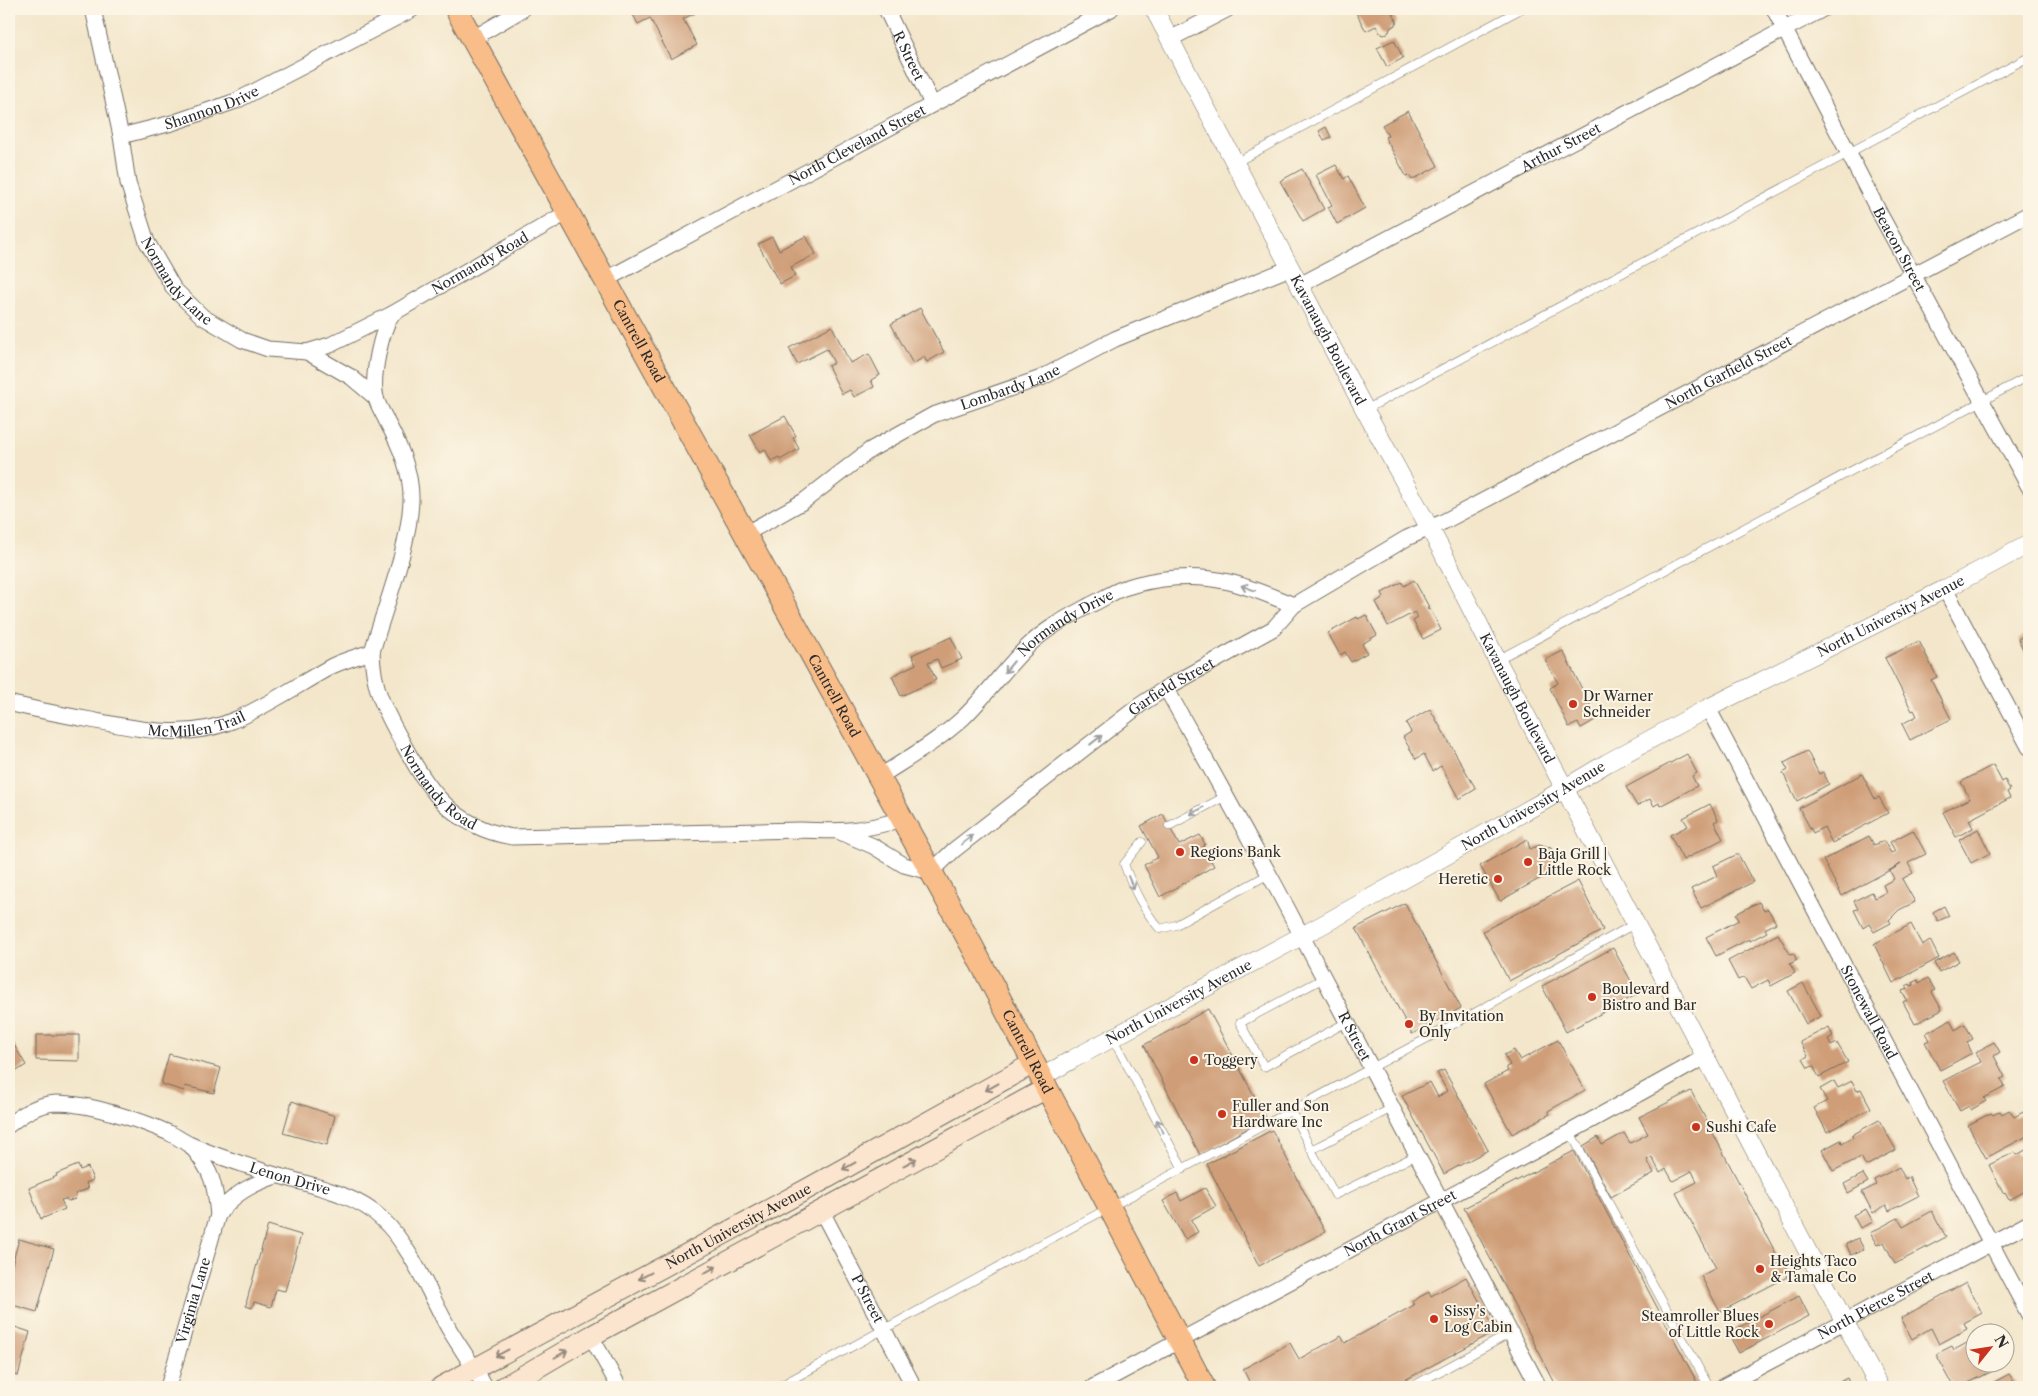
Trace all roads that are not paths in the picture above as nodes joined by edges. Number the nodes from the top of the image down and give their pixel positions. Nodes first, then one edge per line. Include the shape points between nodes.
1 (93, 9) edge
2 (413, 9) edge
3 (456, 9) edge
4 (523, 9) edge
5 (886, 9) edge
6 (1110, 9) edge
7 (1154, 9) edge
8 (1228, 9) edge
9 (1521, 9) edge
10 (1774, 9) edge
11 (1823, 9) edge
12 (1785, 29) junction
13 (472, 38) junction
14 (1170, 39) junction
15 (2029, 57) edge
16 (932, 104) junction
17 (122, 136) junction
18 (1849, 153) junction
19 (1235, 164) junction
20 (568, 212) junction
21 (2029, 214) edge
22 (1290, 268) junction
23 (1914, 274) junction
24 (605, 280) junction
25 (1300, 285) junction
26 (392, 314) junction
27 (308, 352) junction
28 (2029, 376) edge
29 (376, 398) junction
30 (1982, 401) junction
31 (1365, 410) junction
32 (2029, 487) edge
33 (1428, 529) junction
34 (745, 534) junction
35 (2029, 544) edge
36 (1945, 589) junction
37 (1294, 605) junction
38 (372, 652) junction
39 (1497, 660) junction
40 (1166, 688) junction
41 (9, 703) edge
42 (1708, 708) junction
43 (2029, 747) edge
44 (879, 777) junction
45 (1565, 789) junction
46 (1226, 796) junction
47 (902, 819) junction
48 (1169, 826) dead end
49 (840, 832) junction
50 (1142, 842) dead end
51 (931, 872) junction
52 (1269, 874) junction
53 (1636, 923) junction
54 (1302, 936) junction
55 (1324, 978) junction
56 (1347, 1022) junction
57 (1113, 1039) junction
58 (1705, 1057) junction
59 (1371, 1067) junction
60 (1041, 1076) junction
61 (1392, 1108) junction
62 (1291, 1111) junction
63 (9, 1125) edge
64 (1570, 1132) junction
65 (190, 1144) junction
66 (1311, 1150) junction
67 (1417, 1156) junction
68 (1183, 1169) junction
69 (276, 1176) junction
70 (1441, 1200) junction
71 (1110, 1209) junction
72 (822, 1210) junction
73 (218, 1214) junction
74 (2029, 1223) edge
75 (1992, 1242) junction
76 (2029, 1315) edge
77 (1845, 1323) junction
78 (884, 1330) junction
79 (1511, 1333) junction
80 (591, 1336) junction
81 (1180, 1341) junction
82 (475, 1368) junction
83 (168, 1387) edge
84 (441, 1387) edge
85 (485, 1387) edge
86 (504, 1387) edge
87 (619, 1387) edge
88 (778, 1387) edge
89 (914, 1387) edge
90 (1093, 1387) edge
91 (1204, 1387) edge
92 (1411, 1387) edge
93 (1539, 1387) edge
94 (1709, 1387) edge
95 (1722, 1387) edge
96 (1879, 1387) edge

1 - 17 street
2 - 17 street, Shannon Drive via 236,101
3 - 13 main road, Cantrell Road
4 - 13 street
5 - 16 street, R Street
6 - 16 street, North Cleveland Street
7 - 14 street, Kavanaugh Boulevard
8 - 14 street
9 - 19 lane
10 - 12 street, Beacon Street
11 - 12 street, Arthur Street
12 - 18 street, Beacon Street
12 - 25 street, Arthur Street
13 - 20 main road, Cantrell Road
14 - 19 street, Kavanaugh Boulevard
15 - 18 lane
16 - 24 street, North Cleveland Street
17 - 27 street, Normandy Lane via 128,183 141,226 174,288 203,317 242,340 268,349
18 - 23 street, Beacon Street
18 - 31 lane
19 - 22 street, Kavanaugh Boulevard
20 - 24 main road, Cantrell Road
20 - 26 street, Normandy Road
21 - 23 street, North Garfield Street
22 - 25 street, Kavanaugh Boulevard
22 - 34 street, Lombardy Lane via 1150,324 1041,378 933,415 870,450 811,496
23 - 30 street, Beacon Street
23 - 33 street, North Garfield Street
24 - 34 main road, Cantrell Road
25 - 31 street, Kavanaugh Boulevard
26 - 27 street, Normandy Road via 330,345
26 - 29 street, Normandy Road via 385,326 379,350
27 - 29 street, Normandy Road via 351,377
28 - 30 lane
29 - 38 street, Normandy Road via 403,457 411,500 405,543
30 - 32 street, Beacon Street
30 - 39 lane
31 - 33 street, Kavanaugh Boulevard
33 - 37 street, Garfield Street via 1407,538
33 - 39 street, Kavanaugh Boulevard
34 - 44 main road, Cantrell Road
35 - 36 street, North University Avenue
36 - 42 street, North University Avenue
36 - 43 street
37 - 40 street, Garfield Street via 1274,628
37 -> 44 street, Normandy Drive via 1242,585 1202,578 1149,581 1123,588 1065,618 1038,637 962,719
38 - 41 street, McMillen Trail via 334,665 238,718 187,732 136,729
38 - 49 street, Normandy Road via 376,687 419,774 448,808 494,834 512,837 800,830
39 - 45 street, Kavanaugh Boulevard
40 - 46 street, R Street
51 -> 40 street, Garfield Street via 954,850
42 - 45 street, North University Avenue
42 - 75 street, Stonewall Road
44 - 47 main road, Cantrell Road
45 - 53 street, Kavanaugh Boulevard
45 - 54 street, North University Avenue
46 -> 48 lane
46 - 52 street, R Street
47 - 49 street, Normandy Road
47 - 51 main road, Cantrell Road
49 - 51 street, Normandy Road via 873,846 904,865
50 -> 52 lane via 1124,864 1132,886 1160,930 1176,925
51 - 60 main road, Cantrell Road
52 - 54 street, R Street
53 - 58 street, Kavanaugh Boulevard
53 - 59 lane
54 - 55 street, R Street
54 - 57 street, North University Avenue
55 - 56 street, R Street
55 - 56 lane via 1240,1023 1264,1067
56 - 59 street, R Street
57 - 60 street, North University Avenue
68 -> 57 lane
58 - 64 street, North Grant Street
58 - 77 street, Kavanaugh Boulevard
59 - 61 street, R Street
59 - 62 lane
60 - 71 main road, Cantrell Road
72 -> 60 main road, North University Avenue
60 -> 82 main road, North University Avenue via 809,1188
61 - 66 lane
61 - 67 street, R Street
62 - 66 lane
62 - 68 lane
63 - 65 street, Lenon Drive via 32,1109 54,1103 79,1105 148,1125
64 - 70 street, North Grant Street
64 - 94 lane
65 - 69 street, Lenon Drive
65 - 73 street, Virginia Lane via 211,1173
66 - 67 lane via 1335,1195
67 - 70 street, R Street
68 - 71 lane
69 - 73 street, Virginia Lane via 238,1193
69 - 82 street, Lenon Drive via 352,1199 383,1219 404,1247
70 - 79 street, R Street
70 - 81 street, North Grant Street
71 - 78 lane
71 - 81 main road, Cantrell Road
72 - 78 street, P Street
80 -> 72 main road, North University Avenue
73 - 83 street, Virginia Lane
74 - 75 street, North Pierce Street
75 - 76 street, Stonewall Road
75 - 77 street, North Pierce Street
77 - 95 street, North Pierce Street
77 - 96 street, Kavanaugh Boulevard
78 - 88 lane
78 - 89 street, P Street
79 - 92 lane
79 - 93 street, R Street
86 -> 80 main road, North University Avenue
80 - 87 street
81 - 90 street, North Grant Street
81 - 91 main road, Cantrell Road
82 - 84 main road, North University Avenue
82 - 85 street, Lenon Drive

